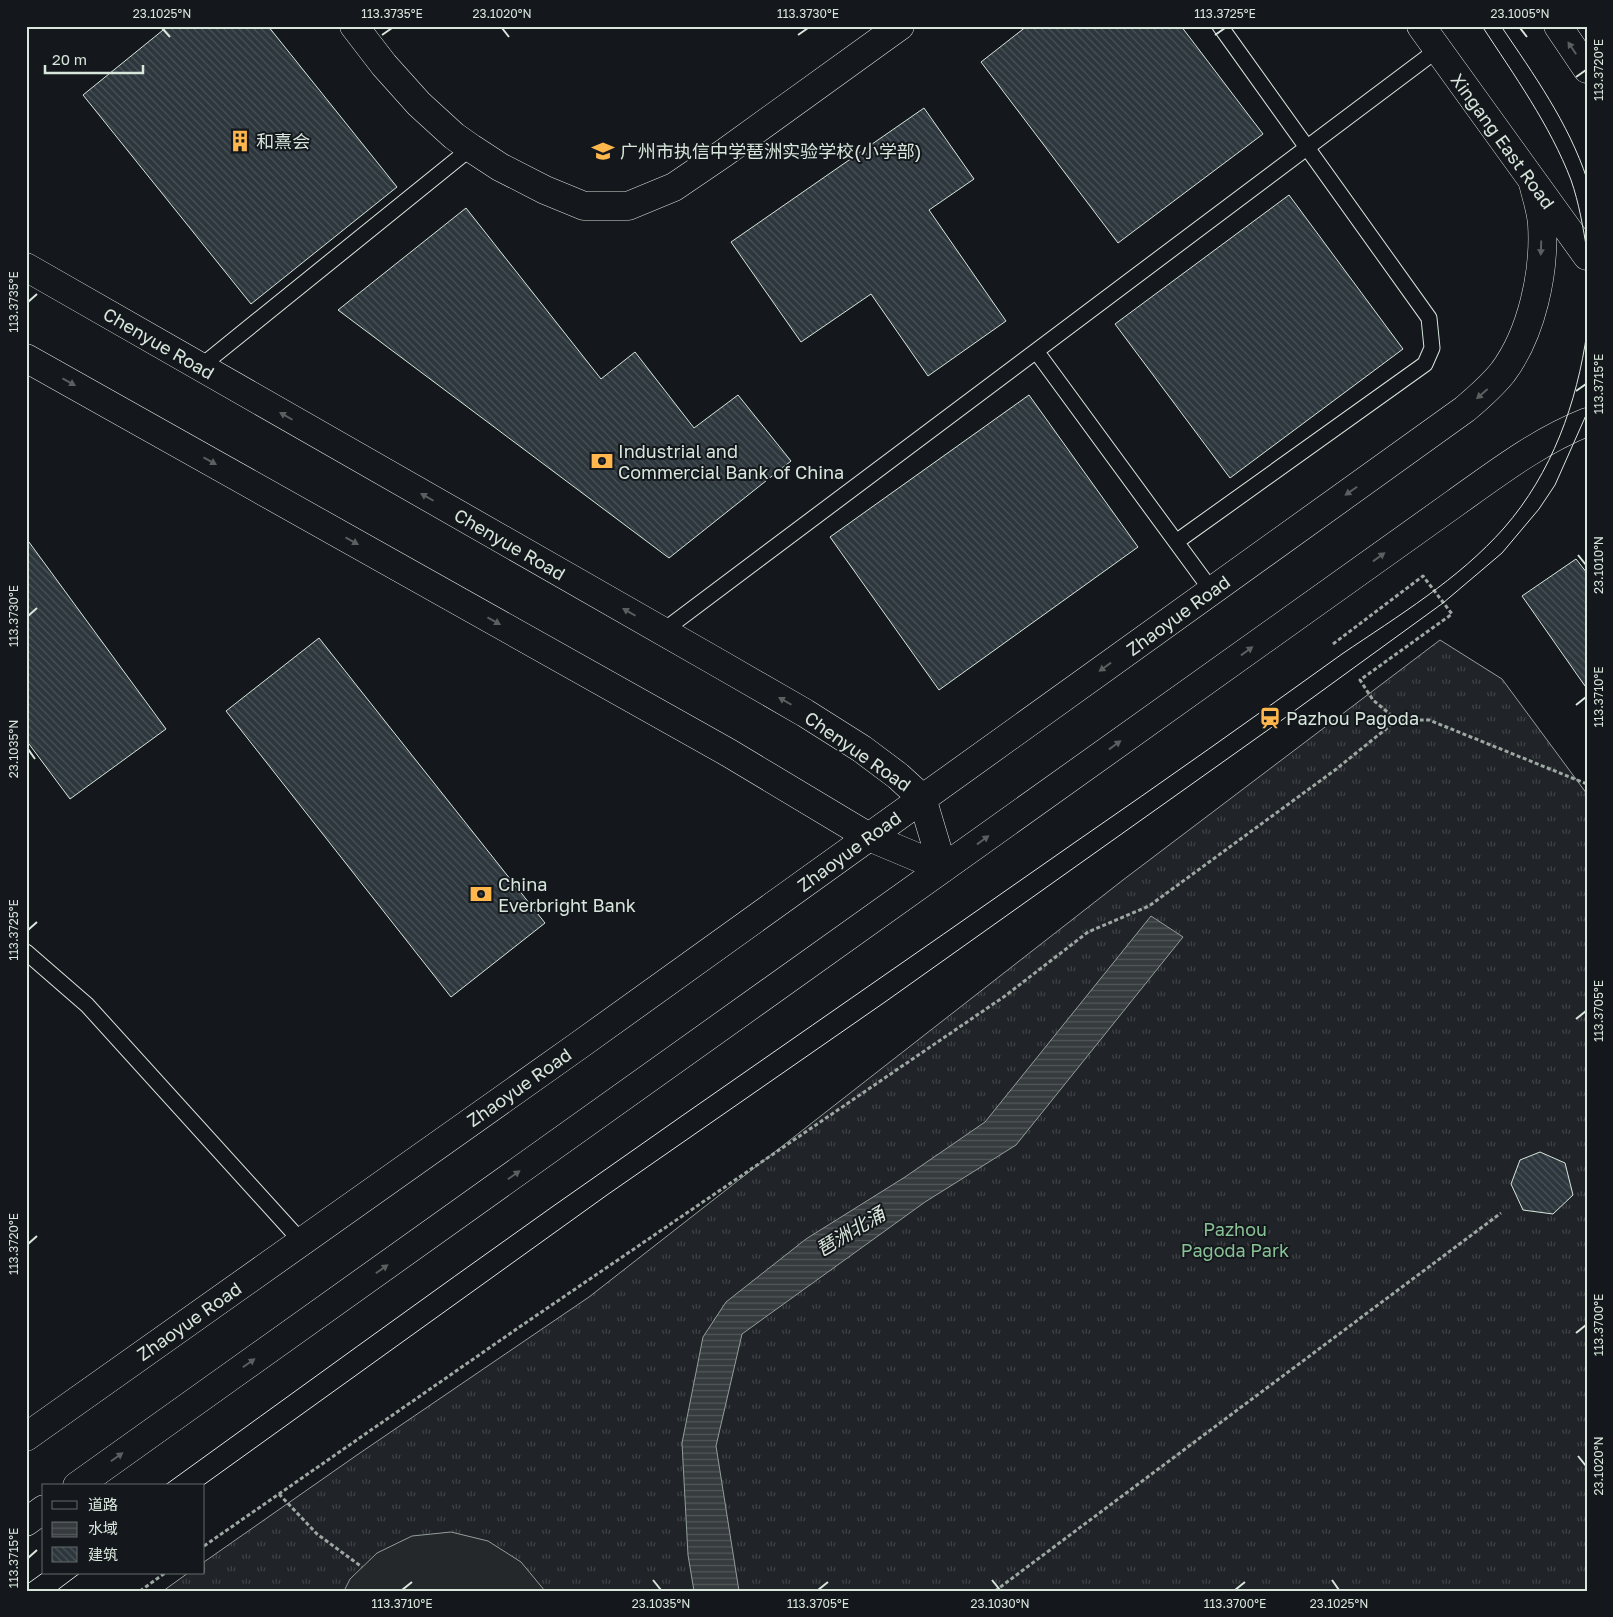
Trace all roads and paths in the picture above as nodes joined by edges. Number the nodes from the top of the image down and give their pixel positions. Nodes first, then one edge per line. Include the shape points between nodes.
1 (354, 26) edge
2 (900, 26) edge
3 (1220, 26) edge
4 (1421, 26) edge
5 (1558, 26) edge
6 (1437, 50) junction
7 (1587, 69) edge
8 (471, 148) junction
9 (1306, 148) junction
10 (1533, 183) junction
11 (1587, 256) edge
12 (26, 267) edge
13 (1036, 350) junction
14 (26, 358) edge
15 (200, 367) junction
16 (1587, 422) edge
17 (1176, 542) junction
18 (1212, 591) junction
19 (663, 631) junction
20 (1333, 644) dead end
21 (1397, 720) junction
22 (1587, 784) edge
23 (922, 798) junction
24 (869, 837) junction
25 (943, 868) junction
26 (26, 952) edge
27 (1501, 1213) dead end
28 (301, 1241) junction
29 (26, 1437) edge
30 (80, 1484) edge
31 (278, 1494) junction
32 (42, 1511) edge
33 (26, 1522) edge
34 (205, 1545) edge
35 (362, 1567) dead end
36 (164, 1574) edge
37 (147, 1586) junction
38 (140, 1591) edge
39 (147, 1591) edge
40 (995, 1591) edge

1 - 8 main road via 419,104
2 - 8 main road via 674,187 628,206 584,206 500,167
3 - 9 lane
4 - 6 main road, Xingang East Road
7 -> 5 main road
6 - 9 lane
6 - 10 main road, Xingang East Road
8 - 15 lane
9 - 13 lane
9 - 17 lane via 1429,318 1432,348 1425,364
10 - 11 main road, Xingang East Road
10 -> 18 main road, Zhaoyue Road via 1542,223 1540,266 1531,316 1518,348 1503,372 1489,388 1444,425
12 - 15 main road, Chenyue Road
13 - 17 lane
13 - 19 lane
14 -> 24 main road via 729,753
19 -> 15 main road, Chenyue Road
25 -> 16 main road via 1463,497 1530,451
17 - 18 lane
18 -> 23 main road, Zhaoyue Road
23 -> 19 main road, Chenyue Road via 862,749
20 - 21 path via 1423,576 1452,614 1360,680 1373,700
21 - 22 path via 1429,720
21 - 31 path via 1335,770 1149,906 1088,932 1005,996
23 - 24 main road, Zhaoyue Road
23 - 25 main road, Chenyue Road
24 - 25 main road
24 - 28 main road, Zhaoyue Road
30 -> 25 main road
26 - 28 lane via 87,1005
27 - 40 path
28 - 29 main road, Zhaoyue Road
31 - 34 path
31 - 35 path via 317,1534
32 - 33 main road
36 - 37 path
37 - 38 path
37 - 39 path

